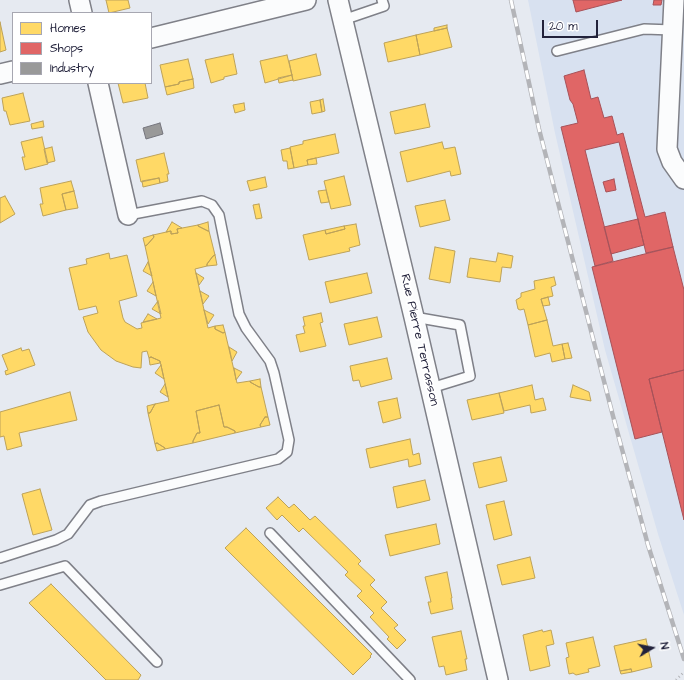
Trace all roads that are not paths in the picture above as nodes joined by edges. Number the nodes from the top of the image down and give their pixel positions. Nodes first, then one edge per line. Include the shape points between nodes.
1 (79, 0) edge
2 (306, 0) edge
3 (338, 0) edge
4 (382, 0) edge
5 (674, 0) edge
6 (82, 12) edge
7 (343, 20) junction
8 (673, 30) junction
9 (152, 38) edge
10 (557, 51) dead end
11 (12, 71) edge
12 (0, 74) edge
13 (98, 84) edge
14 (684, 179) edge
15 (128, 215) joint
16 (414, 317) junction
17 (430, 388) junction
18 (270, 533) dead end
19 (0, 558) edge
20 (0, 585) edge
21 (157, 662) dead end
22 (410, 680) edge
23 (498, 680) edge

1 - 6 street
2 - 9 street
3 - 7 street, Rue Pierre Terrasson
4 - 7 lane via 384,6
5 - 8 street
7 - 16 street, Rue Pierre Terrasson
8 - 10 lane via 644,29
8 - 14 street via 667,149 672,162
11 - 12 street
13 - 15 street
15 - 19 lane via 202,201 212,205 219,214 239,314 270,361 274,373 289,440 287,452 278,459 101,501 90,506 68,534
16 - 17 street, Rue Pierre Terrasson
16 - 17 lane via 460,325 470,376
17 - 23 street, Rue Pierre Terrasson
18 - 22 lane
20 - 21 lane via 65,566

